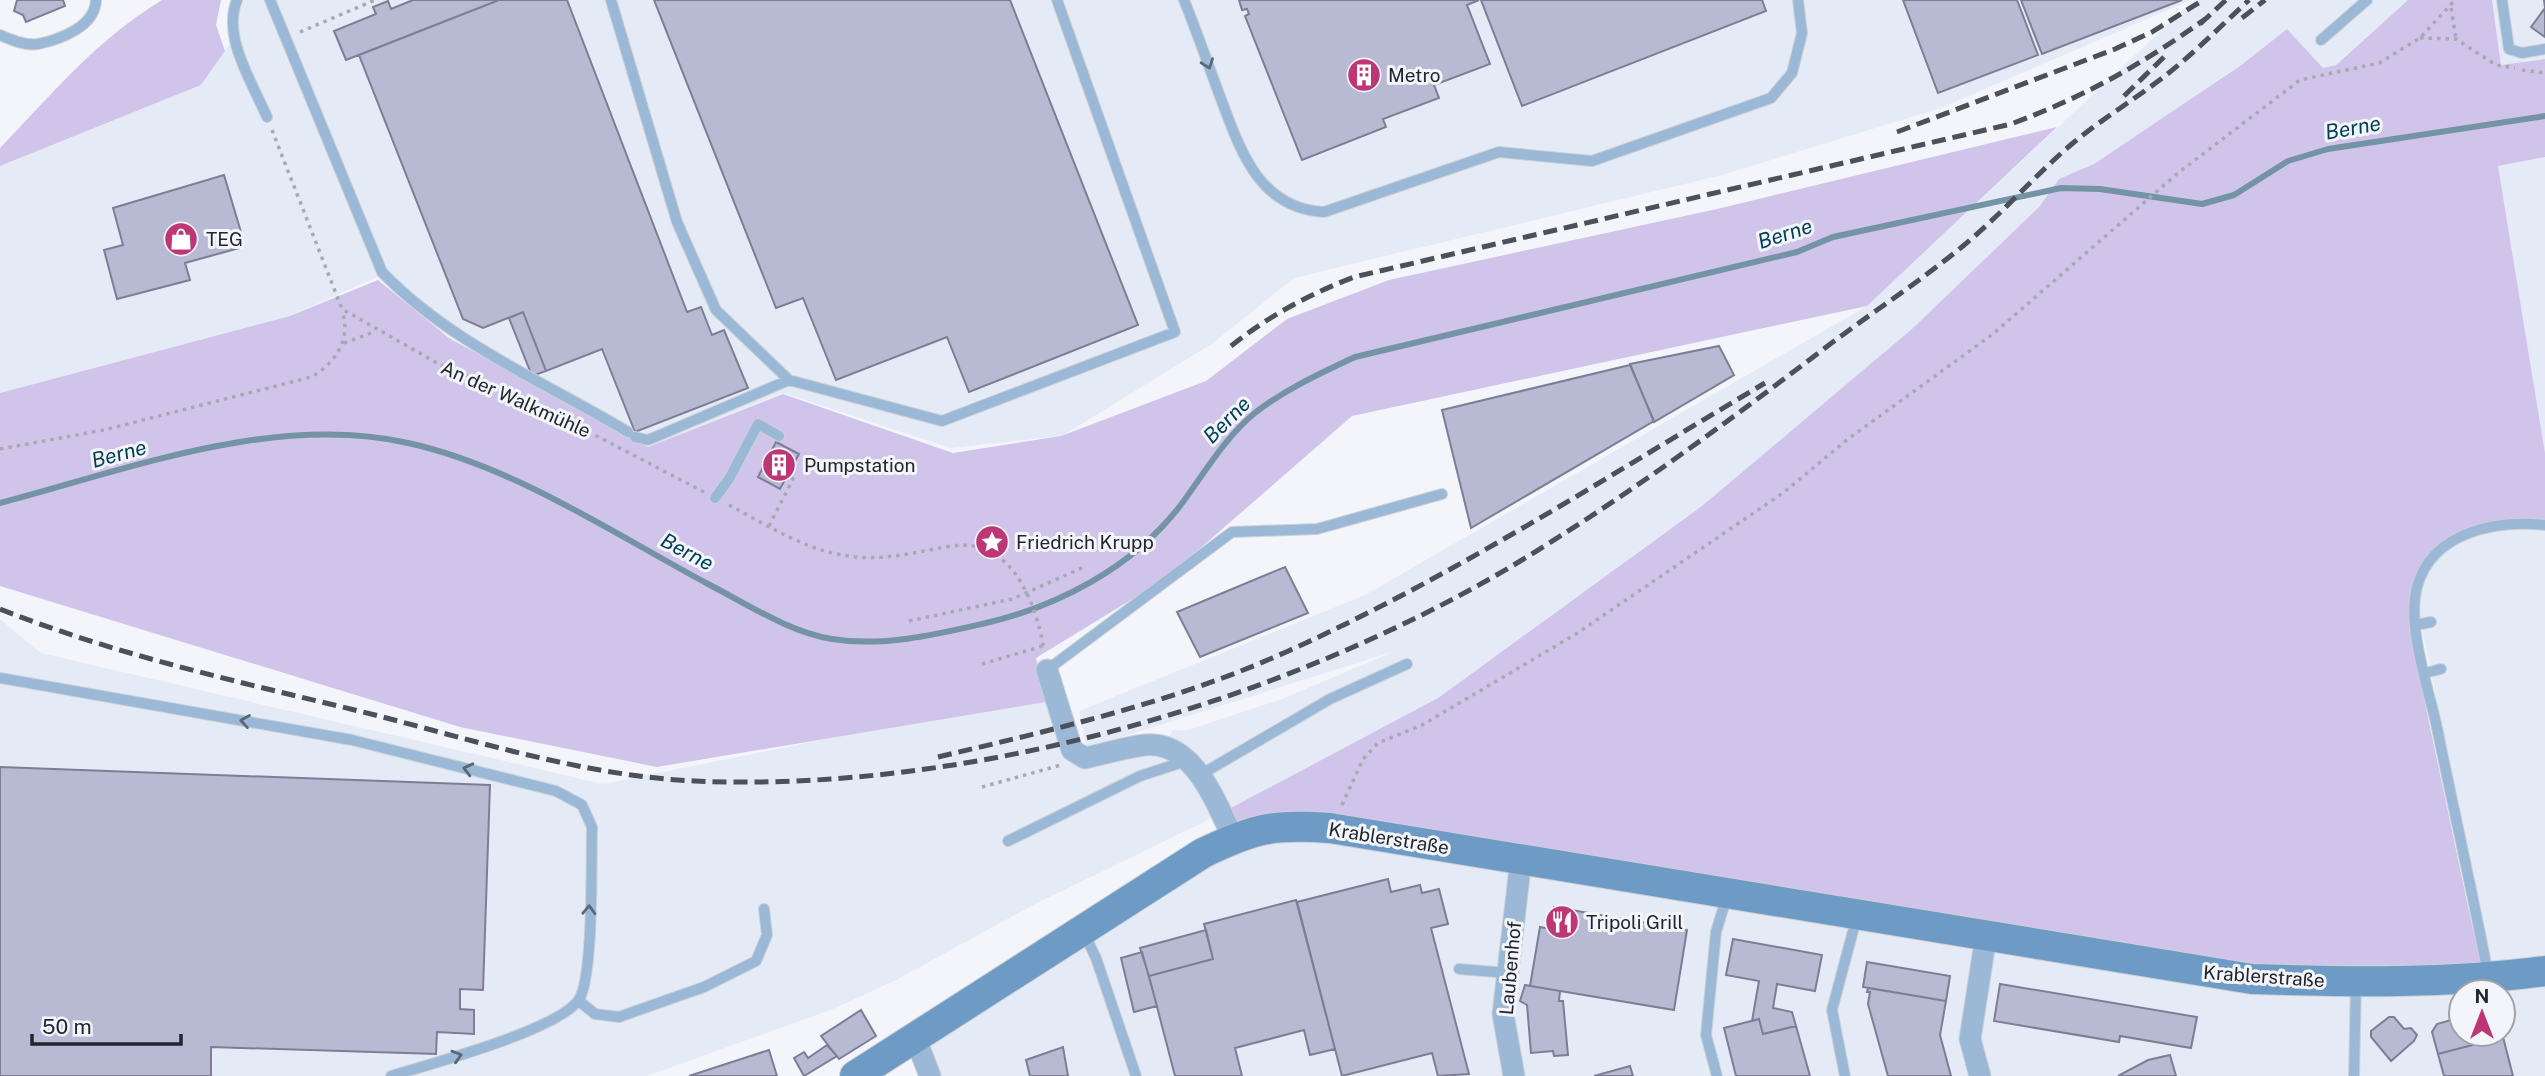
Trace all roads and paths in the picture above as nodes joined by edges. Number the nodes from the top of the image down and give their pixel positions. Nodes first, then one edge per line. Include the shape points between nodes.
1 (96, 0) edge
2 (237, 0) edge
3 (270, 0) edge
4 (375, 0) edge
5 (611, 0) edge
6 (1057, 0) edge
7 (1184, 0) edge
8 (1798, 0) edge
9 (2367, 0) edge
10 (2455, 0) edge
11 (2502, 0) edge
12 (2451, 8) junction
13 (0, 35) edge
14 (285, 38) junction
15 (2420, 38) junction
16 (2456, 39) junction
17 (2321, 40) dead end
18 (2545, 49) edge
19 (2545, 73) edge
20 (267, 117) joint
21 (342, 309) junction
22 (378, 331) junction
23 (343, 344) junction
24 (789, 380) junction
25 (779, 436) dead end
26 (0, 449) edge
27 (788, 475) dead end
28 (1442, 494) dead end
29 (715, 498) junction
30 (769, 526) junction
31 (2545, 526) edge
32 (1084, 567) dead end
33 (1028, 592) junction
34 (909, 621) dead end
35 (2431, 622) dead end
36 (2416, 625) junction
37 (1043, 646) junction
38 (982, 664) dead end
39 (1407, 664) dead end
40 (2441, 669) dead end
41 (1047, 670) junction
42 (2425, 673) junction
43 (0, 678) edge
44 (1055, 766) dead end
45 (1193, 768) junction
46 (982, 787) dead end
47 (1318, 827) junction
48 (1233, 838) junction
49 (1008, 841) dead end
50 (1521, 859) junction
51 (1728, 893) junction
52 (764, 909) dead end
53 (1857, 915) junction
54 (1083, 931) junction
55 (1986, 936) junction
56 (1459, 969) dead end
57 (2545, 971) edge
58 (1507, 973) junction
59 (2489, 977) junction
60 (2356, 982) junction
61 (579, 1001) junction
62 (915, 1038) junction
63 (391, 1076) edge
64 (855, 1076) edge
65 (930, 1076) edge
66 (1136, 1076) edge
67 (1514, 1076) edge
68 (1717, 1076) edge
69 (1845, 1076) edge
70 (1980, 1076) edge
71 (2354, 1076) edge

1 - 13 lane via 88,23 38,44
2 - 20 lane via 233,35
3 - 14 lane
4 - 14 path
5 - 24 lane via 677,222 716,310
6 - 24 lane via 1175,332 942,421
7 -> 8 lane via 1242,154 1261,182 1283,200 1303,211 1324,212 1499,152 1592,161 1771,99 1791,73 1802,33
9 - 17 lane
10 - 12 path
11 - 18 lane via 2509,49 2522,53
12 - 15 path
12 - 16 path
14 - 24 lane via 382,272 411,302 457,334 631,435 648,440
15 - 16 path
15 - 47 path via 2379,63 2300,80 2138,206 1993,334 1848,439 1783,493 1576,634 1422,725 1378,743 1363,759 1337,813
16 - 19 path via 2496,65
20 - 21 path
21 - 22 path, An der Walkmühle
21 - 23 path
22 - 23 path
22 - 29 path, An der Walkmühle via 446,368 548,410
23 - 26 path via 333,361 311,377 104,430
25 - 29 lane via 758,424
27 - 30 path via 793,479
28 - 41 lane via 1317,530 1232,533
29 - 30 path, An der Walkmühle
30 - 33 path, An der Walkmühle via 814,550 855,557 895,558 971,546 1005,562
31 - 36 lane via 2496,524 2455,540 2435,555 2418,584
32 - 33 path
33 - 34 path
33 - 37 path
35 - 36 lane
36 - 42 lane
37 - 38 path
37 - 41 path
39 - 45 lane
40 - 42 lane
41 - 45 street via 1072,750 1086,758 1145,745 1165,746
42 - 59 lane
61 -> 43 lane via 587,975 592,827 582,805 556,791 352,740
44 - 46 path
45 - 48 street
45 - 49 lane via 1140,776
47 - 48 street, Krablerstraße via 1259,828
47 - 50 street, Krablerstraße
48 - 54 street, Krablerstraße
50 - 51 street, Krablerstraße
50 - 58 street, Laubenhof
51 - 53 street, Krablerstraße
51 - 68 lane via 1716,932 1706,1035
52 - 61 lane via 767,934 757,961 704,987 620,1017 595,1014
53 - 55 street, Krablerstraße
53 - 69 lane via 1832,1010
54 - 62 street, Krablerstraße
54 - 66 lane
55 - 60 street, Krablerstraße via 2252,979
55 - 70 street via 1970,1039
56 - 58 lane
57 - 59 street, Krablerstraße
58 - 67 street, Laubenhof via 1503,1014
59 - 60 street, Krablerstraße
60 - 71 lane
63 -> 61 lane via 484,1048 552,1020
62 - 64 street, Krablerstraße
62 - 65 street

